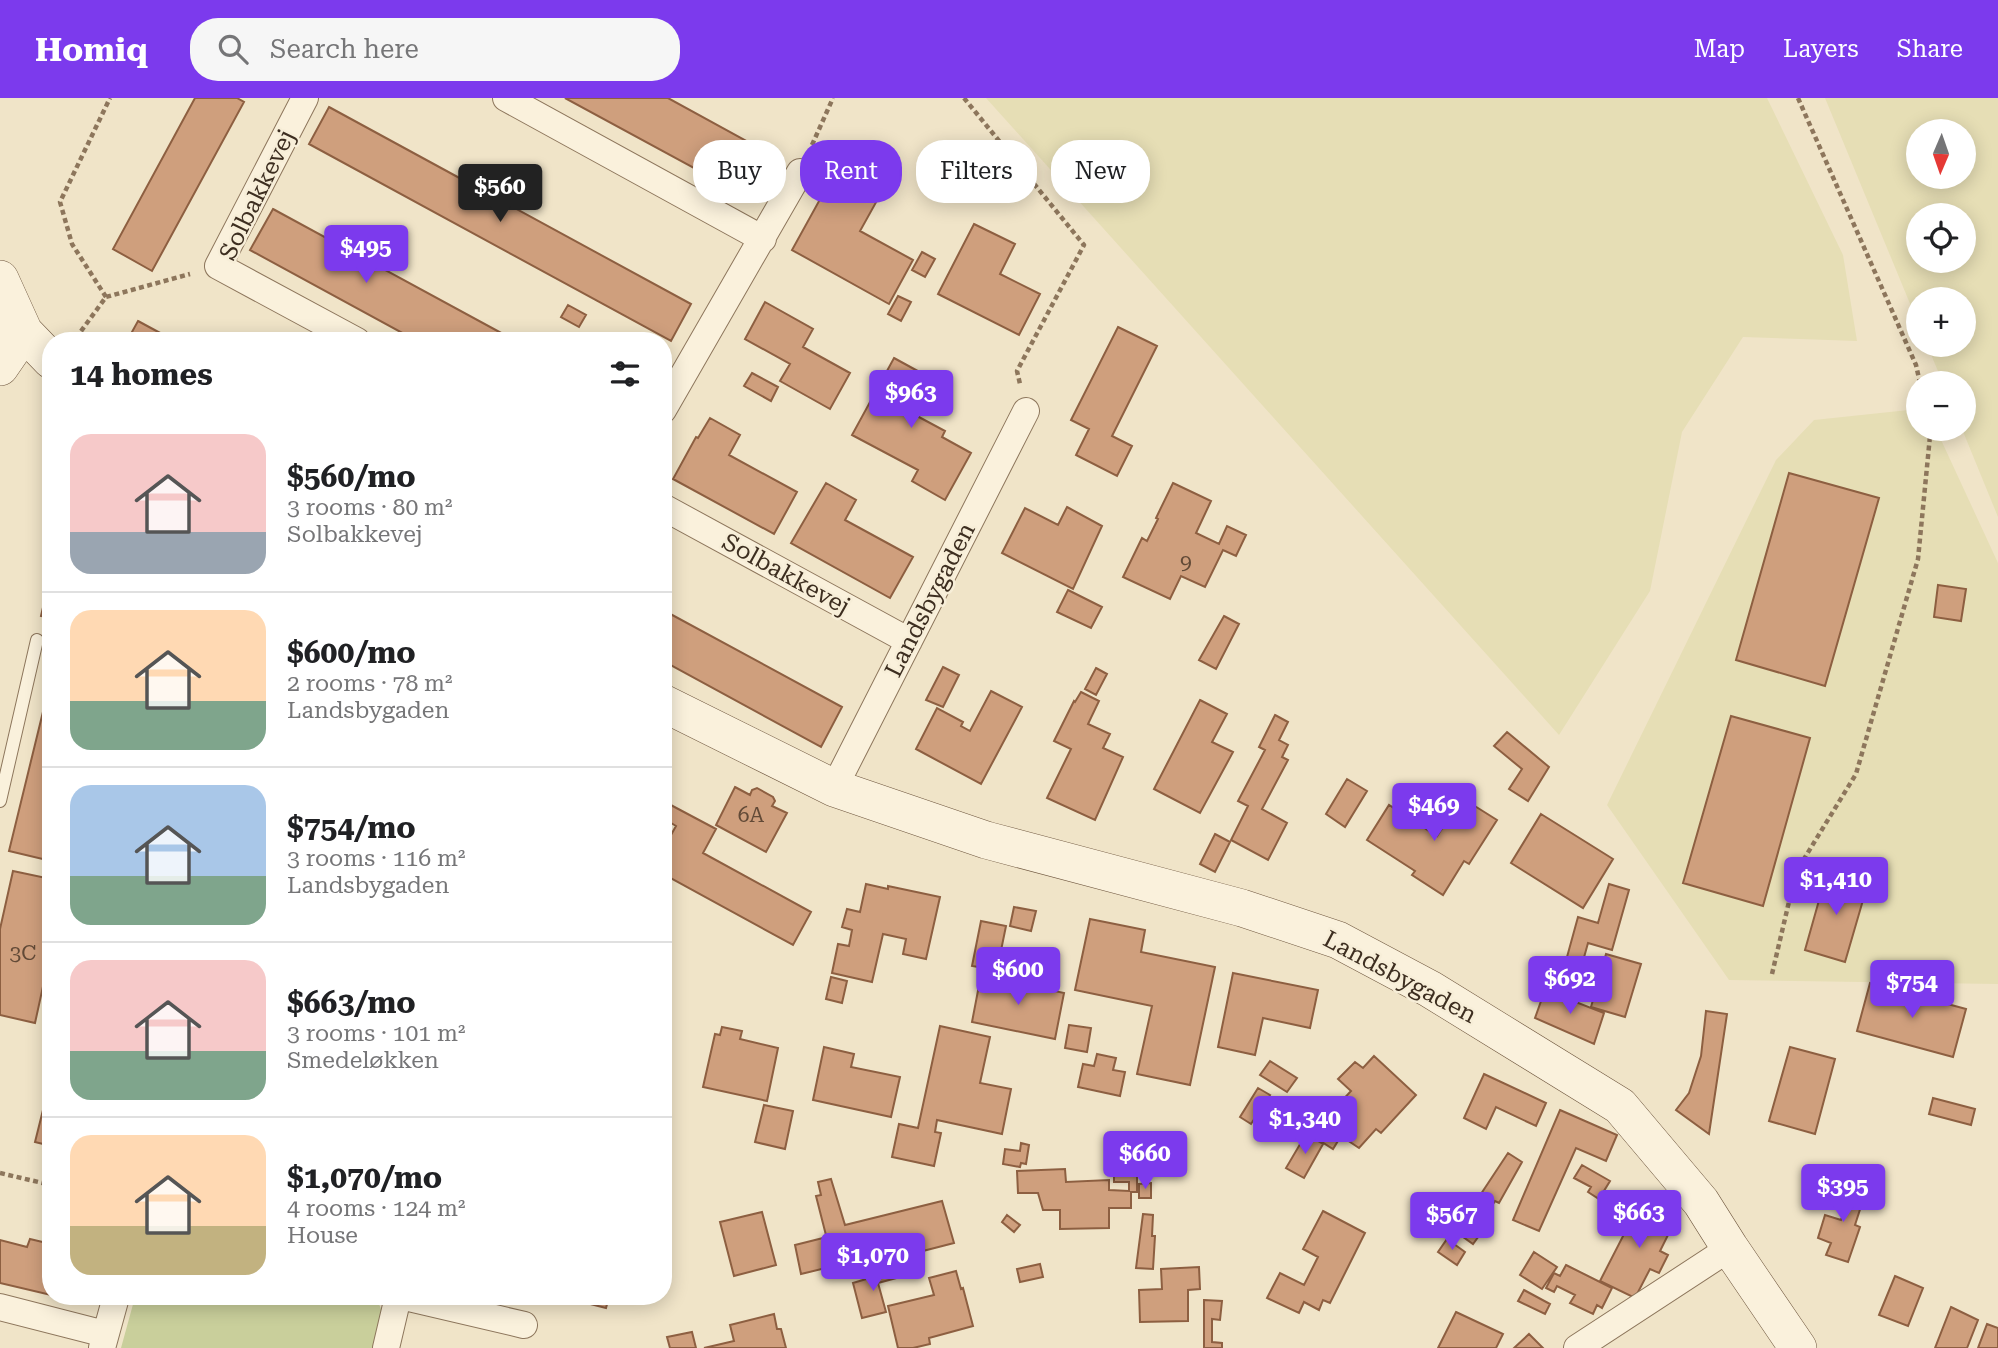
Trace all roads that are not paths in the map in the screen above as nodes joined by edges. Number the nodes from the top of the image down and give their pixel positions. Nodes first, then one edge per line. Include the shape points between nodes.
1 (305, 98) edge
2 (506, 98) edge
3 (800, 172) dead end
4 (763, 239) junction
5 (0, 279) edge
6 (12, 324) edge
7 (340, 332) edge
8 (42, 352) edge
9 (0, 367) edge
10 (672, 395) edge
11 (1026, 411) road end
12 (672, 512) edge
13 (37, 640) dead end
14 (909, 641) junction
15 (672, 707) edge
16 (834, 788) junction
17 (0, 801) edge
18 (1730, 1248) junction
19 (114, 1305) edge
20 (396, 1305) edge
21 (439, 1305) edge
22 (0, 1307) edge
23 (524, 1325) dead end
24 (103, 1341) edge
25 (386, 1348) edge
26 (1577, 1348) edge
27 (1798, 1348) edge

1 - 7 street, Solbakkevej via 218,266
2 - 4 street
3 - 4 street
4 - 10 street
5 - 6 street
6 - 8 street
6 - 9 street
11 - 14 street, Landsbygaden
12 - 14 street, Solbakkevej
13 - 17 lane
14 - 16 street, Landsbygaden
15 - 16 street, Landsbygaden
16 - 18 street, Landsbygaden via 986,840 1242,908 1338,940 1430,989 1620,1106 1702,1202
18 - 26 street
18 - 27 street, Landsbygaden
19 - 24 street
20 - 25 street
21 - 23 street
22 - 24 street

